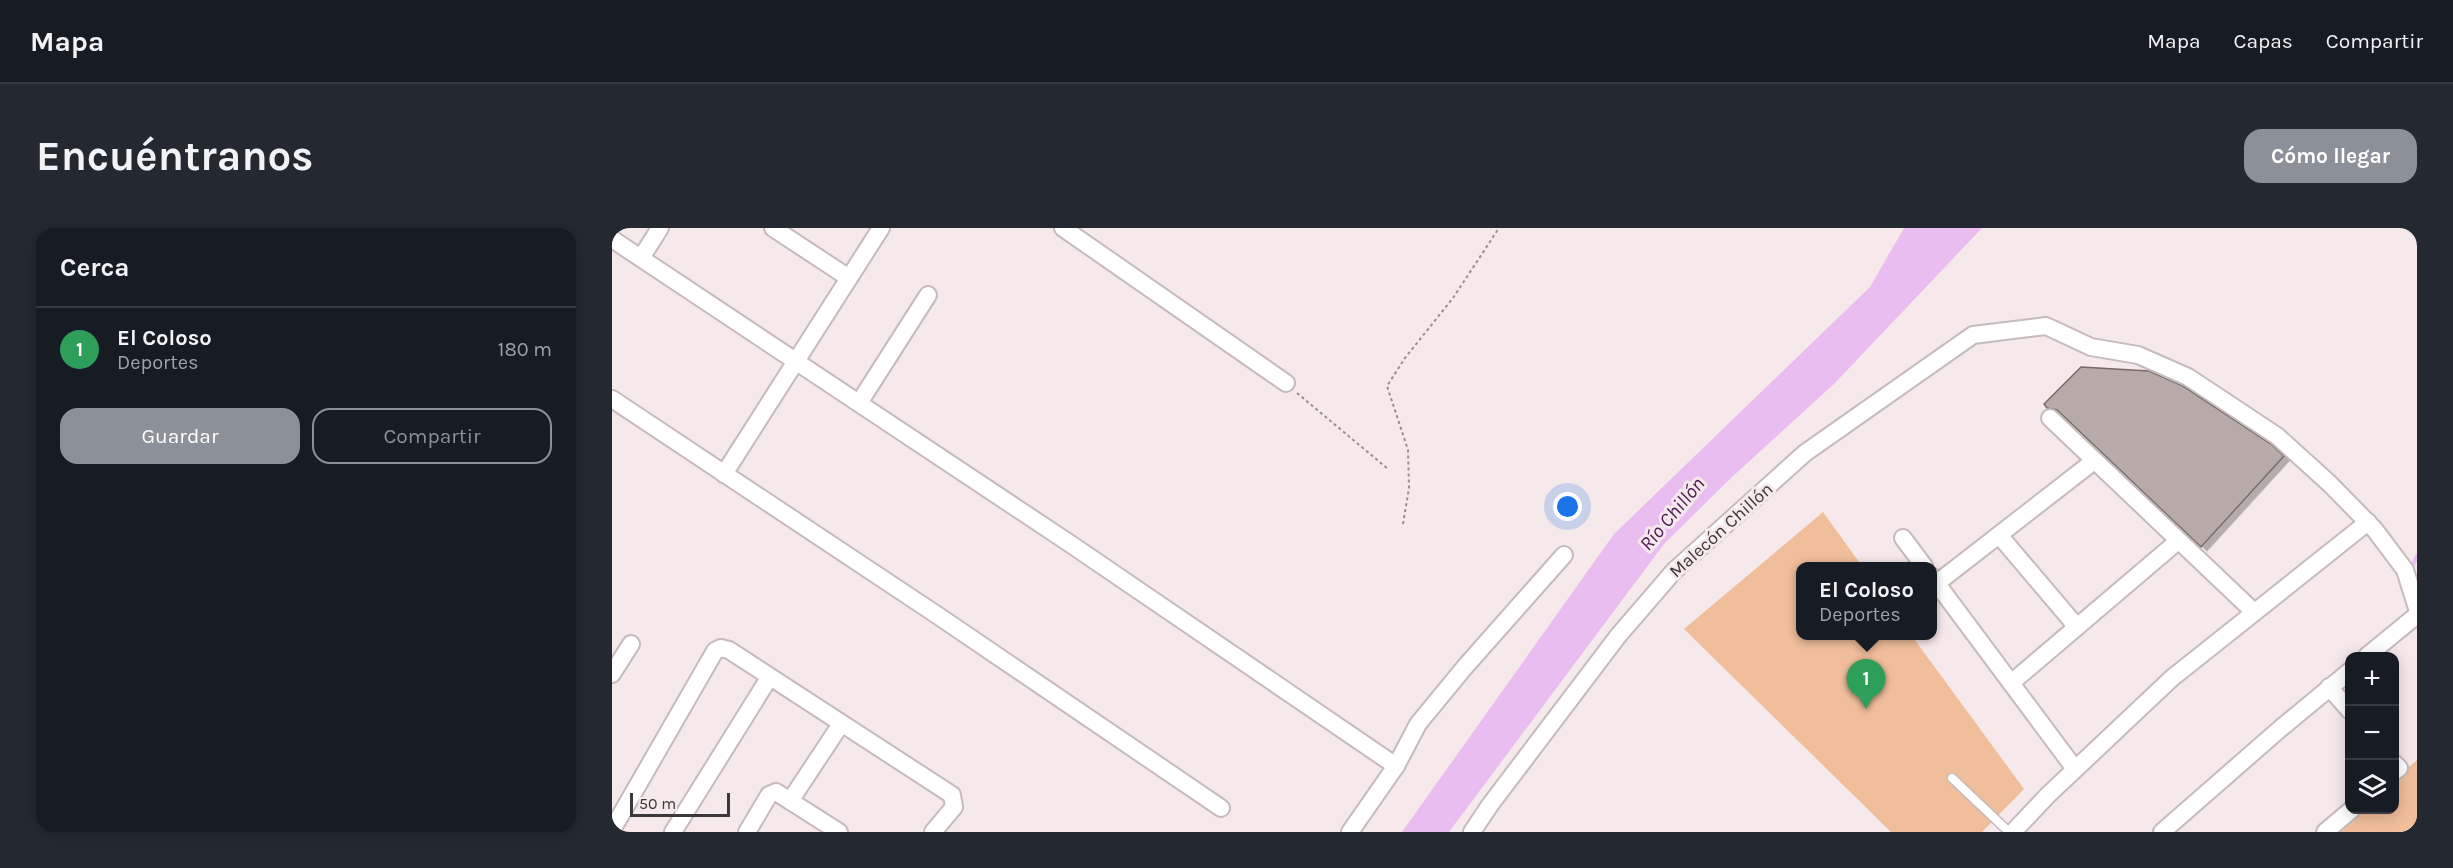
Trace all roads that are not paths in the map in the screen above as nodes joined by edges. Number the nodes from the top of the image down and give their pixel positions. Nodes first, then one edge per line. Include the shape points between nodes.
1 (660, 228) edge
2 (773, 228) edge
3 (881, 228) edge
4 (1063, 228) edge
5 (612, 239) edge
6 (641, 258) junction
7 (849, 278) junction
8 (928, 295) dead end
9 (795, 360) junction
10 (1286, 383) road end
11 (612, 399) edge
12 (859, 403) junction
13 (2050, 418) dead end
14 (2094, 461) junction
15 (723, 474) junction
16 (2367, 522) junction
17 (1999, 535) junction
18 (1903, 538) dead end
19 (2178, 541) junction
20 (1564, 555) dead end
21 (1920, 562) edge
22 (1937, 578) edge
23 (1937, 584) edge
24 (2414, 587) edge
25 (2417, 608) edge
26 (2254, 612) junction
27 (2417, 615) edge
28 (2077, 627) junction
29 (631, 644) dead end
30 (2373, 652) edge
31 (612, 674) edge
32 (2345, 674) edge
33 (769, 678) junction
34 (2011, 683) junction
35 (2329, 687) junction
36 (2345, 706) edge
37 (841, 724) junction
38 (1396, 766) junction
39 (2075, 769) junction
40 (1952, 778) dead end
41 (790, 801) junction
42 (1221, 808) dead end
43 (2346, 814) edge
44 (612, 831) edge
45 (673, 832) edge
46 (747, 832) edge
47 (839, 832) edge
48 (933, 832) edge
49 (1350, 832) edge
50 (1472, 832) edge
51 (2011, 832) edge
52 (2162, 832) edge
53 (2326, 832) edge

1 - 6 street
2 - 7 street
3 - 7 street
4 - 10 street
5 - 6 street
6 - 9 street
7 - 9 street
8 - 12 street
9 - 12 street
9 - 15 street
11 - 15 street
12 - 38 street
13 - 14 street
14 - 17 street
14 - 19 street
15 - 42 street
16 - 24 street
16 - 26 street
16 - 50 street, Malecón Chillón via 2277,436 2188,376 2138,355 2091,347 2046,326 1973,335 1805,453 1674,571 1618,636
17 - 22 street
17 - 28 street
18 - 21 street
19 - 26 street
19 - 28 street
20 - 38 street via 1418,724
23 - 34 street
24 - 25 street
26 - 39 street via 2172,678
27 - 30 street
28 - 34 street
29 - 31 street
32 - 35 street
33 - 37 street
33 - 44 street via 729,650 716,651
33 - 45 street
34 - 39 street
35 - 36 street
35 - 52 street
37 - 41 street
37 - 48 street via 952,795 954,807
38 - 49 street
39 - 51 street
40 - 51 lane
41 - 46 street via 772,793
41 - 47 street
43 - 53 street

